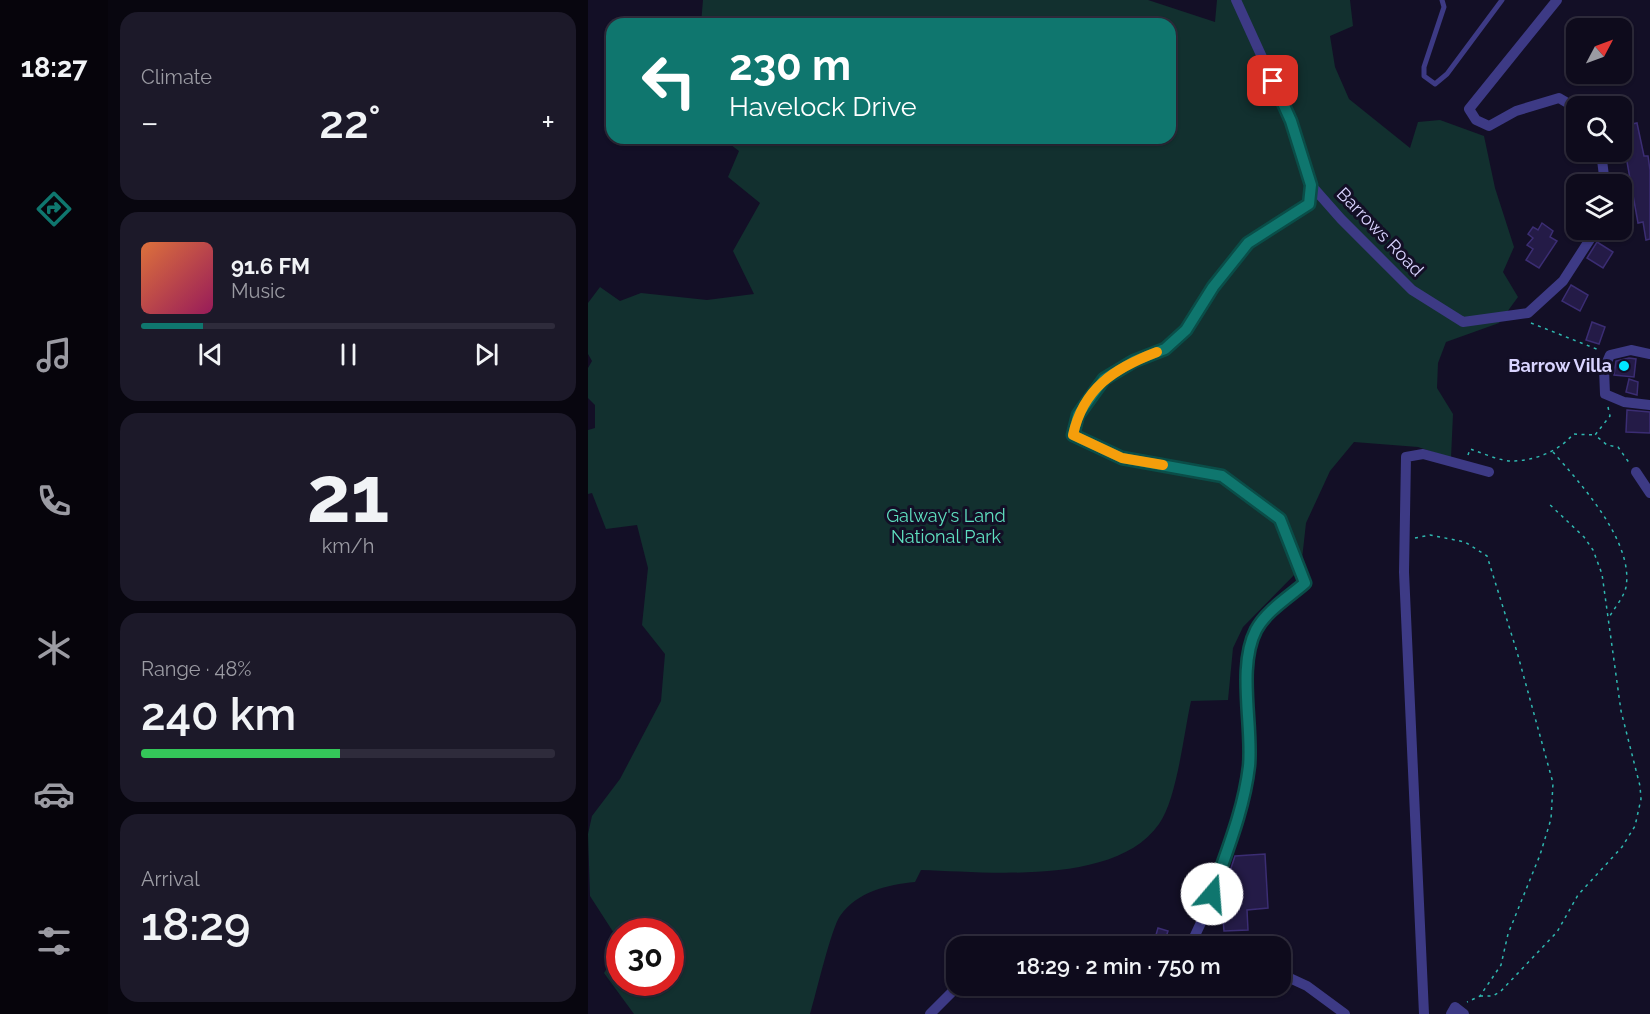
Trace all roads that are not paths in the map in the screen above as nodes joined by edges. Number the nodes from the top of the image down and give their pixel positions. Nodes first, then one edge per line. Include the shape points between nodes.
1 (1236, 0) edge
2 (1442, 0) edge
3 (1502, 0) edge
4 (1557, 0) edge
5 (1566, 102) edge
6 (1311, 185) junction
7 (1590, 240) edge
8 (1650, 354) edge
9 (1650, 405) edge
10 (1489, 472) dead end
11 (1636, 472) road end
12 (1650, 493) edge
13 (1194, 936) edge
14 (1291, 979) edge
15 (948, 996) edge
16 (930, 1014) edge
17 (1345, 1014) edge
18 (1424, 1014) edge

1 - 6 street via 1291,121
2 - 3 lane via 1444,7 1424,67 1424,76 1435,84 1447,74
4 - 5 street via 1469,109 1476,120 1489,126 1516,111 1559,98
6 - 7 street, Barrows Road via 1412,290 1463,322 1528,313 1563,281
6 - 13 street via 1309,204 1248,243 1186,330 1165,349 1104,379 1078,415 1073,435 1122,458 1222,476 1280,519 1305,583 1256,631 1248,658 1246,776 1238,818
8 - 9 street via 1631,350 1610,355 1604,369 1605,394 1624,402
10 - 18 street via 1423,454 1406,457 1404,596
11 - 12 street
14 - 17 street
15 - 16 street

